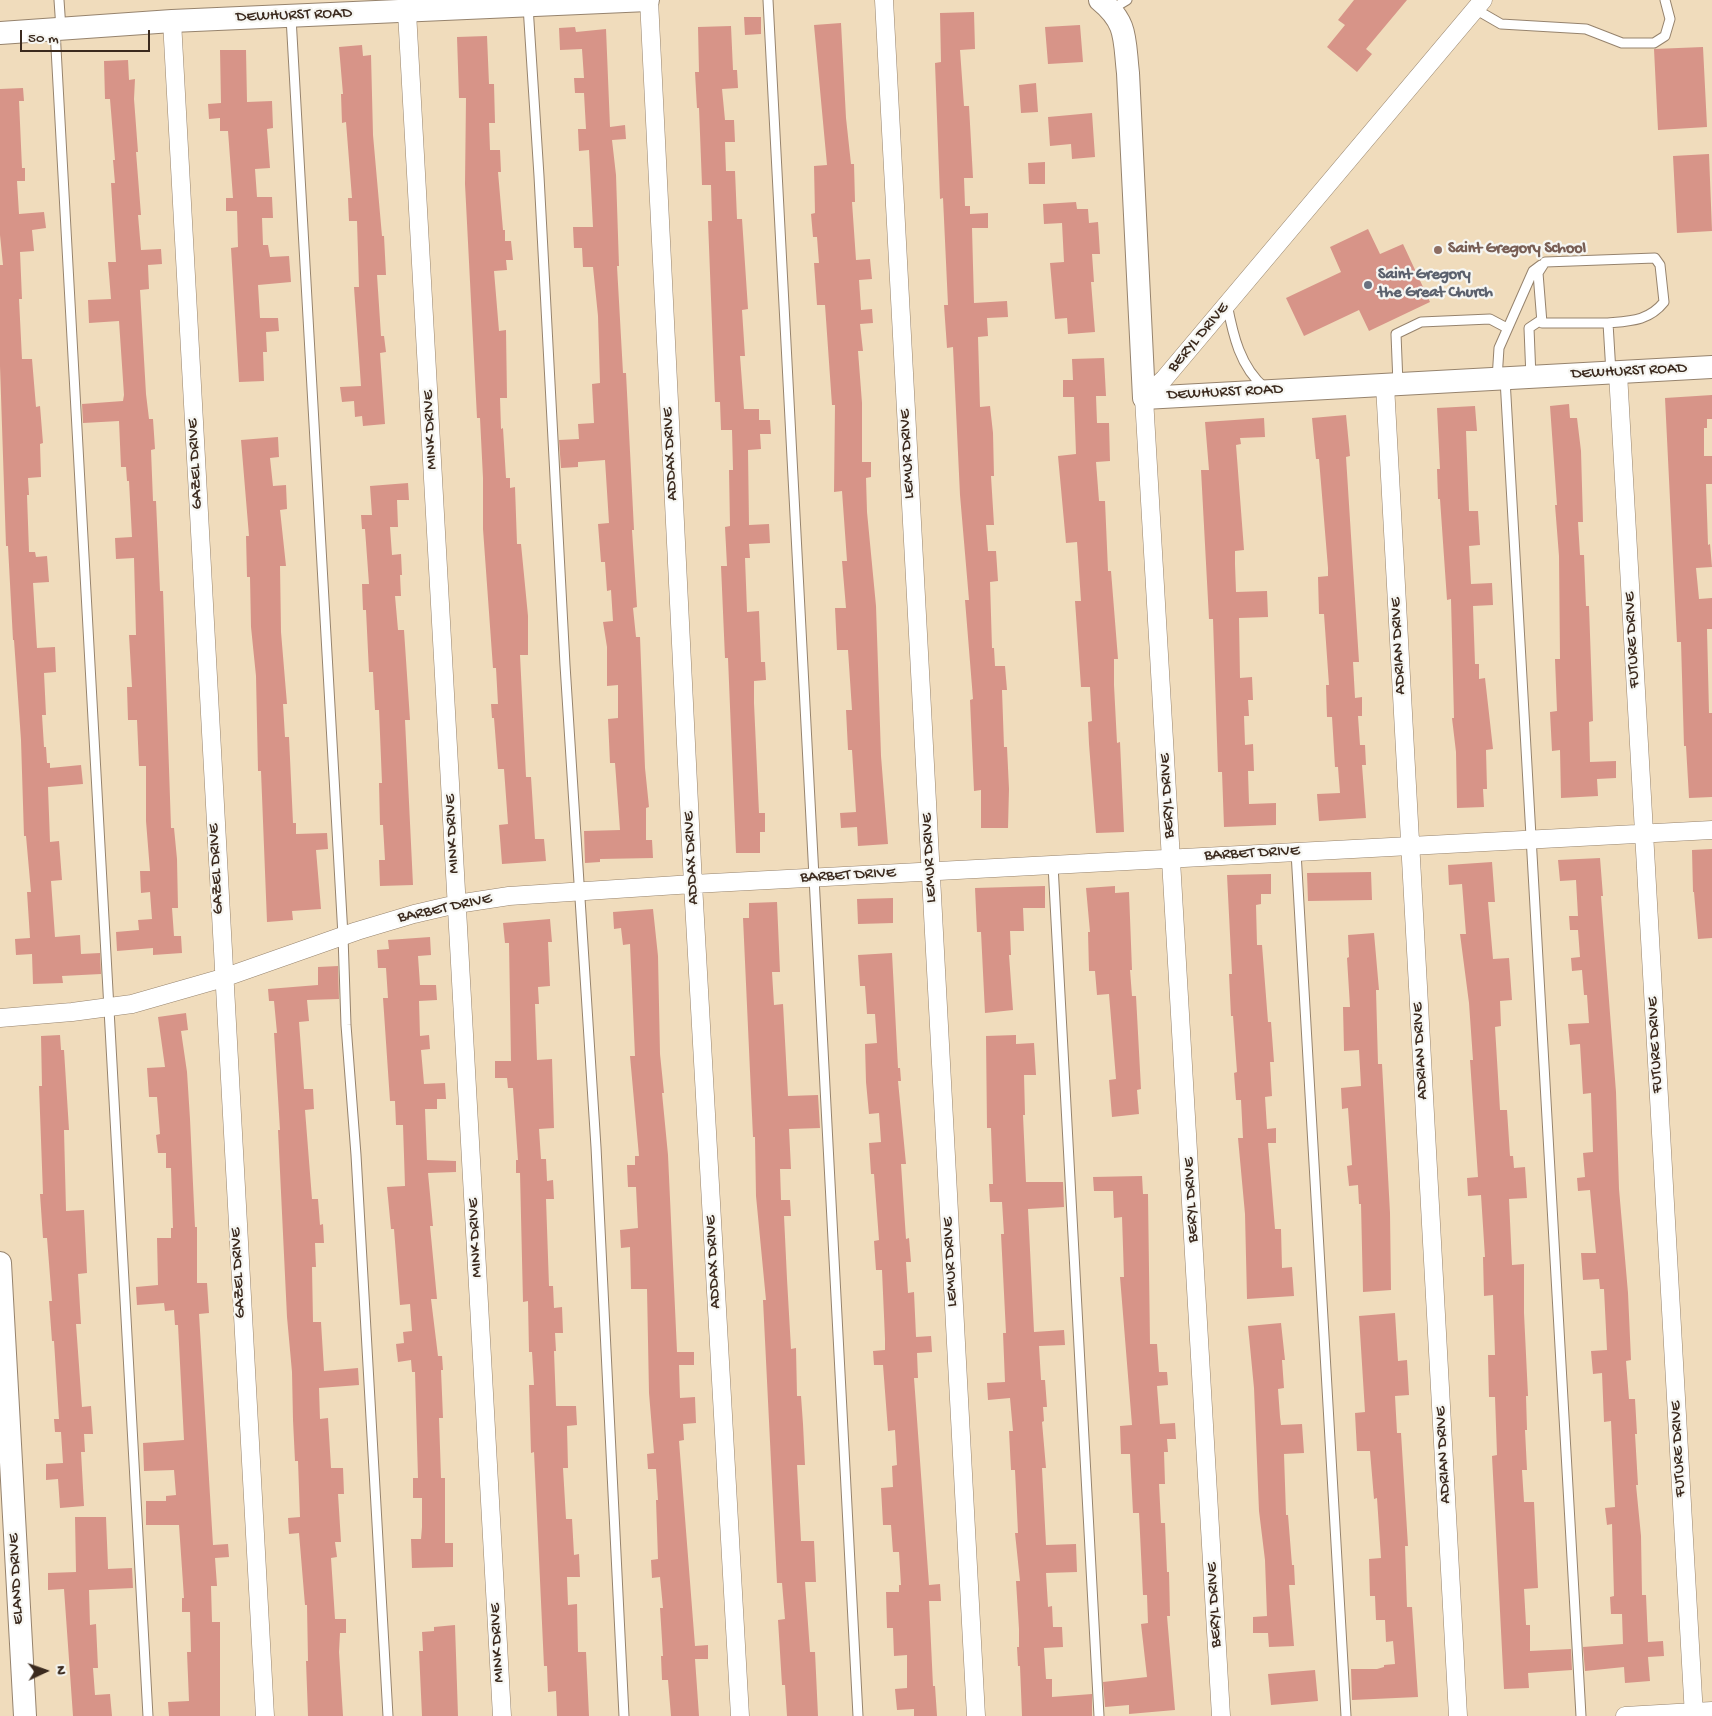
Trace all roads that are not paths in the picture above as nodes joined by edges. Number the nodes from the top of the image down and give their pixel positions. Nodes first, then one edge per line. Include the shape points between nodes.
1 (59, 0) edge
2 (639, 0) edge
3 (768, 0) edge
4 (884, 0) edge
5 (1665, 0) edge
6 (1113, 3) edge
7 (455, 5) edge
8 (1479, 5) edge
9 (383, 6) edge
10 (528, 6) junction
11 (342, 8) edge
12 (407, 12) junction
13 (291, 16) junction
14 (172, 21) junction
15 (58, 29) junction
16 (0, 34) edge
17 (1545, 262) junction
18 (1227, 304) junction
19 (1541, 320) junction
20 (1608, 322) junction
21 (1507, 328) junction
22 (1712, 367) edge
23 (1614, 373) junction
24 (1531, 378) junction
25 (1501, 379) junction
26 (1391, 385) junction
27 (1269, 391) junction
28 (1144, 398) junction
29 (1712, 830) edge
30 (1644, 834) junction
31 (1532, 839) junction
32 (1409, 846) junction
33 (1296, 852) junction
34 (1172, 858) junction
35 (1053, 865) junction
36 (930, 872) junction
37 (814, 878) junction
38 (693, 884) junction
39 (579, 891) junction
40 (457, 904) junction
41 (343, 936) junction
42 (223, 978) junction
43 (108, 1008) junction
44 (0, 1018) edge
45 (0, 1263) edge
46 (1712, 1711) edge
47 (1694, 1714) edge
48 (24, 1716) edge
49 (148, 1716) edge
50 (265, 1716) edge
51 (388, 1716) edge
52 (502, 1716) edge
53 (624, 1716) edge
54 (740, 1716) edge
55 (858, 1716) edge
56 (976, 1716) edge
57 (1100, 1716) edge
58 (1221, 1716) edge
59 (1346, 1716) edge
60 (1458, 1716) edge
61 (1581, 1716) edge
62 (1625, 1716) edge

1 - 15 lane
2 - 10 street, DEWHURST ROAD
2 - 38 street, ADDAX DRIVE
3 - 37 lane
4 - 36 street, LEMUR DRIVE
5 - 8 lane via 1670,19 1665,36 1654,43 1622,43 1586,29 1501,24
6 - 28 street, DEWHURST ROAD via 1123,28 1128,73
7 - 10 street, DEWHURST ROAD
7 - 12 street, DEWHURST ROAD
8 - 18 street, BERYL DRIVE
9 - 11 street, DEWHURST ROAD
9 - 12 street, DEWHURST ROAD
10 - 39 lane
11 - 13 street, DEWHURST ROAD
12 - 40 street, MINK DRIVE
13 - 14 street, DEWHURST ROAD
13 - 41 lane
14 - 15 street, DEWHURST ROAD
14 - 42 street, GAZEL DRIVE
15 - 16 street, DEWHURST ROAD
15 - 43 lane
17 - 19 lane via 1538,273
17 - 20 lane via 1655,258 1660,264 1664,302 1638,320
17 - 21 lane via 1533,271
18 - 27 lane via 1236,345 1259,382
18 - 28 street, BERYL DRIVE
19 - 20 lane via 1542,323
19 - 24 lane via 1529,328
20 - 23 lane
21 - 25 lane via 1499,348
21 - 26 lane via 1490,319 1421,322 1396,334
22 - 23 street, DEWHURST ROAD
23 - 24 street, DEWHURST ROAD
23 - 30 street, FUTURE DRIVE
24 - 25 street, DEWHURST ROAD
25 - 26 street, DEWHURST ROAD
25 - 31 lane
26 - 27 street, DEWHURST ROAD
26 - 32 street, ADRIAN DRIVE
27 - 28 street, DEWHURST ROAD
28 - 34 street, BERYL DRIVE
29 - 30 street, BARBET DRIVE
30 - 31 street, BARBET DRIVE
30 - 47 street, FUTURE DRIVE
31 - 32 street, BARBET DRIVE
31 - 61 lane
32 - 33 street, BARBET DRIVE
32 - 60 street, ADRIAN DRIVE
33 - 34 street, BARBET DRIVE
33 - 59 lane
34 - 35 street, BARBET DRIVE
34 - 58 street, BERYL DRIVE
35 - 36 street, BARBET DRIVE
35 - 57 lane
36 - 37 street, BARBET DRIVE
36 - 56 street, LEMUR DRIVE
37 - 38 street, BARBET DRIVE
37 - 55 lane
38 - 39 street, BARBET DRIVE
38 - 54 street, ADDAX DRIVE
39 - 40 street, BARBET DRIVE
39 - 53 lane via 596,1147
40 - 41 street, BARBET DRIVE
40 - 52 street, MINK DRIVE
41 - 42 street, BARBET DRIVE
41 - 51 lane
42 - 43 street, BARBET DRIVE via 174,994
42 - 50 street, GAZEL DRIVE
43 - 44 street, BARBET DRIVE
43 - 49 lane
45 - 48 street, ELAND DRIVE
46 - 47 street
47 - 62 street

